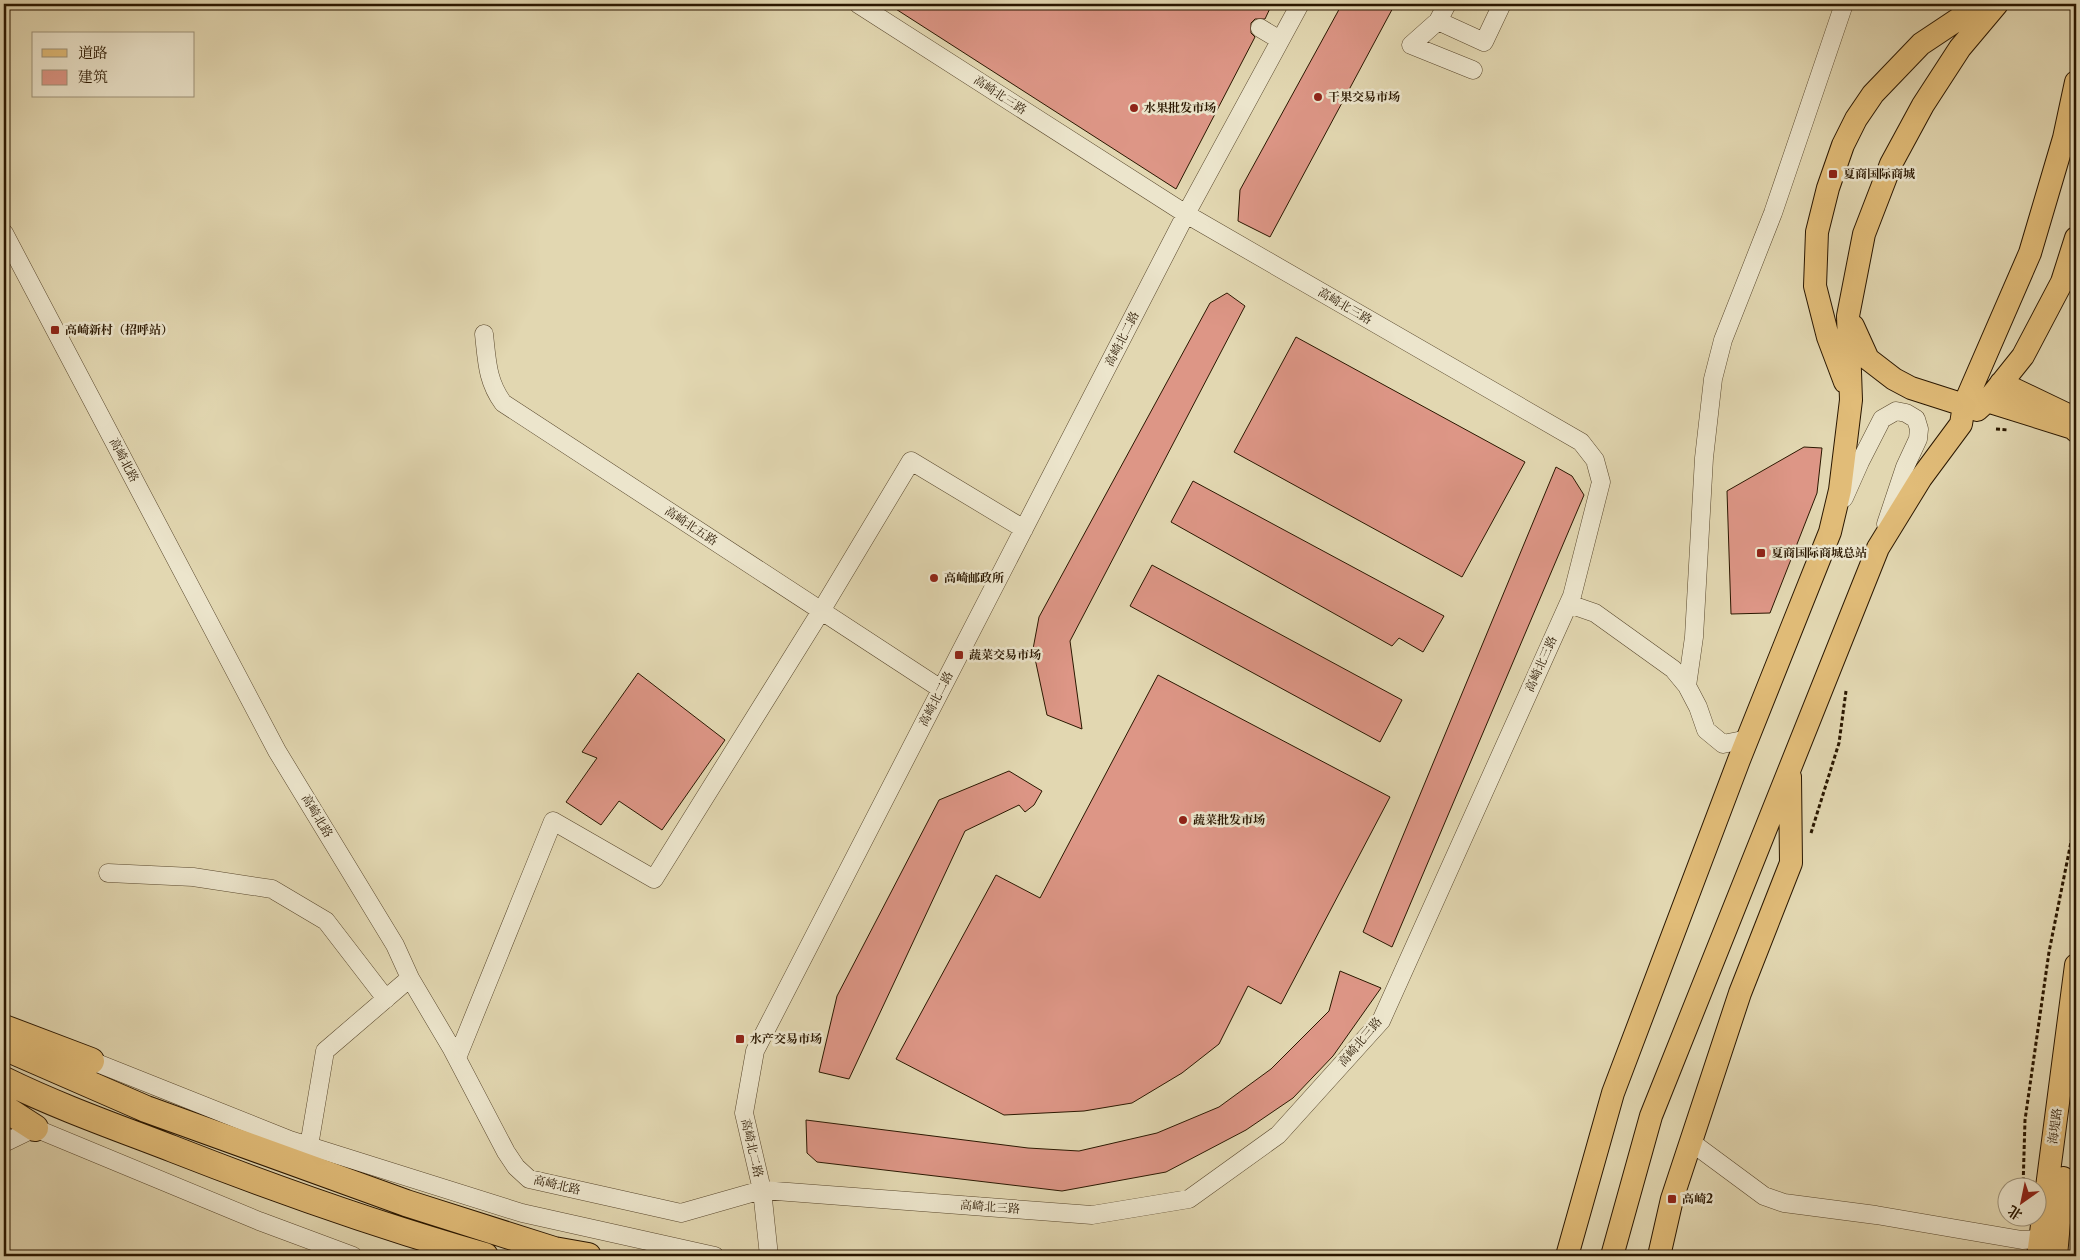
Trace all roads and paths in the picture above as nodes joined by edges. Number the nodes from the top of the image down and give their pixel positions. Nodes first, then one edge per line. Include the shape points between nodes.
1 (858, 4) edge
2 (1300, 4) edge
3 (1447, 4) edge
4 (1502, 4) edge
5 (1844, 4) edge
6 (1981, 4) edge
7 (1997, 4) edge
8 (1438, 21) junction
9 (1260, 28) dead end
10 (1280, 40) junction
11 (1473, 70) dead end
12 (2076, 82) edge
13 (1186, 214) junction
14 (4, 233) edge
15 (2076, 238) edge
16 (1848, 316) junction
17 (484, 334) dead end
18 (2001, 383) junction
19 (1851, 400) junction
20 (1987, 400) junction
21 (1963, 414) junction
22 (2076, 418) edge
23 (2076, 431) edge
24 (1024, 529) junction
25 (1830, 532) junction
26 (1878, 548) junction
27 (1568, 604) junction
28 (820, 611) junction
29 (1687, 686) junction
30 (941, 689) junction
31 (1748, 739) junction
32 (1790, 766) junction
33 (2076, 818) edge
34 (108, 873) dead end
35 (2076, 966) edge
36 (410, 978) junction
37 (386, 999) junction
38 (4, 1014) edge
39 (4, 1028) edge
40 (2076, 1039) edge
41 (4, 1047) edge
42 (457, 1058) junction
43 (91, 1061) junction
44 (4, 1080) edge
45 (4, 1108) edge
46 (4, 1115) edge
47 (35, 1128) junction
48 (1691, 1142) junction
49 (4, 1143) edge
50 (309, 1146) junction
51 (2023, 1178) edge
52 (762, 1190) junction
53 (2048, 1247) edge
54 (353, 1256) edge
55 (486, 1256) edge
56 (588, 1256) edge
57 (715, 1256) edge
58 (769, 1256) edge
59 (1567, 1256) edge
60 (1612, 1256) edge
61 (1659, 1256) edge

1 - 13 street, 高崎北三路
2 - 10 street, 高崎北二路
3 - 8 street
4 - 8 street via 1484,42
5 - 29 street via 1773,213 1723,340 1713,379 1704,458 1694,637
6 - 19 main road via 1921,44 1873,94 1843,145 1828,188 1817,232 1815,286 1828,337
7 - 16 main road via 1960,48 1922,104 1891,164 1864,234
8 - 11 street via 1411,45
9 - 10 street
10 - 13 street, 高崎北二路
12 - 21 main road via 2064,138 2030,253
13 - 24 street, 高崎北二路
13 - 27 street, 高崎北三路 via 1581,442 1595,460 1601,482
14 - 36 street, 高崎北路 via 277,751 395,945
15 - 18 main road via 2062,282 2023,356
16 - 19 main road
16 - 21 main road via 1868,359 1894,379
17 - 28 street, 高崎北五路 via 493,389 503,403
18 - 20 main road
18 - 22 main road
19 - 25 main road via 1840,490
20 - 21 main road
20 - 23 main road
21 - 26 main road
24 - 28 street via 910,461
24 - 30 street, 高崎北二路
25 - 26 street via 1882,419 1896,411 1906,413 1916,418 1918,439 1905,467
25 - 31 main road
26 - 32 main road
27 - 29 street via 1595,613 1673,669
27 - 52 street, 高崎北三路 via 1380,1021 1278,1135 1189,1199 1092,1214
28 - 30 street, 高崎北五路
28 - 42 street via 654,879 553,821
29 - 31 street via 1706,730 1723,744
30 - 52 street, 高崎北二路 via 755,1051 744,1113
31 - 59 main road via 1613,1093
32 - 48 main road via 1791,863 1740,993
32 - 60 main road via 1651,1116
33 - 51 path via 2049,952 2026,1120
34 - 37 street via 193,877 272,889 326,921
35 - 53 main road, 海堤路
36 - 37 street
36 - 42 street, 高崎北路
37 - 50 street via 325,1051
38 - 43 street
39 - 43 highway
40 - 53 main road, 海堤路
41 - 56 highway via 146,1109 406,1203 554,1250
42 - 52 street, 高崎北路 via 506,1152 516,1168 529,1179 681,1213
43 - 50 street
44 - 55 highway via 45,1100 229,1171 421,1238
45 - 47 highway
46 - 47 street
47 - 49 street
47 - 54 street via 259,1221
48 - 53 street via 1764,1196 1784,1203 1876,1215
48 - 61 main road via 1672,1199
50 - 57 street via 522,1213
52 - 58 street, 高崎北二路

